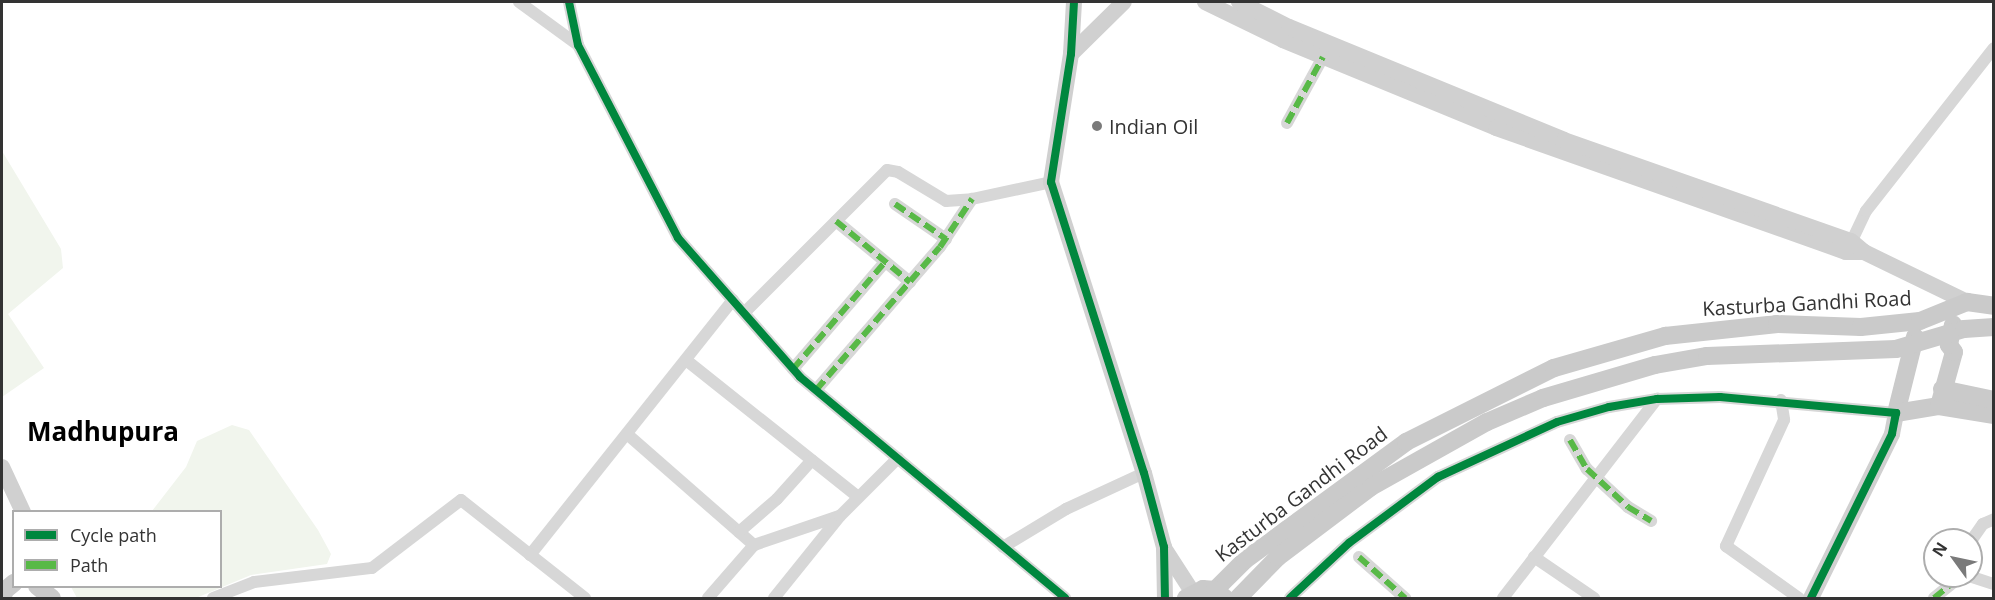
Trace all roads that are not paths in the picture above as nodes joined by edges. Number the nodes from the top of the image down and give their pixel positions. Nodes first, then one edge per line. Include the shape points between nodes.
1 (519, 2) edge
2 (569, 2) edge
3 (1074, 2) edge
4 (1124, 2) edge
5 (1205, 2) edge
6 (1239, 2) edge
7 (578, 45) junction
8 (1994, 48) edge
9 (1071, 54) junction
10 (1323, 57) junction
11 (1287, 123) dead end
12 (1051, 182) junction
13 (972, 199) junction
14 (895, 204) dead end
15 (836, 221) junction
16 (946, 239) junction
17 (1854, 249) junction
18 (885, 262) junction
19 (910, 282) junction
20 (733, 300) junction
21 (1962, 304) junction
22 (1994, 306) edge
23 (744, 313) junction
24 (1920, 321) junction
25 (1994, 327) edge
26 (1958, 331) junction
27 (1912, 346) junction
28 (1882, 350) junction
29 (686, 360) junction
30 (793, 369) junction
31 (1904, 378) junction
32 (816, 390) junction
33 (1940, 397) junction
34 (1657, 399) junction
35 (1781, 400) junction
36 (1994, 400) edge
37 (1896, 413) junction
38 (1994, 415) edge
39 (627, 434) junction
40 (1570, 440) dead end
41 (897, 458) junction
42 (812, 460) junction
43 (2, 467) edge
44 (1144, 473) junction
45 (1594, 476) junction
46 (2, 486) edge
47 (858, 497) junction
48 (13, 510) edge
49 (21, 510) edge
50 (840, 516) junction
51 (1994, 519) edge
52 (1651, 521) dead end
53 (1980, 528) edge
54 (739, 532) junction
55 (754, 545) junction
56 (1003, 547) junction
57 (1164, 547) junction
58 (530, 555) junction
59 (1534, 556) junction
60 (1359, 557) dead end
61 (12, 585) edge
62 (1946, 588) edge
63 (1220, 594) edge
64 (1190, 596) edge
65 (3, 598) edge
66 (213, 598) edge
67 (585, 598) edge
68 (708, 598) edge
69 (774, 598) edge
70 (1065, 598) edge
71 (1165, 598) edge
72 (1238, 598) edge
73 (1290, 598) edge
74 (1406, 598) edge
75 (1503, 598) edge
76 (1594, 598) edge
77 (1799, 598) edge
78 (1810, 598) edge
79 (1934, 598) edge

1 - 7 street
2 - 7 street
3 - 9 main road
4 - 9 main road
5 - 10 main road
6 - 17 main road via 1299,31 1564,140
7 - 20 street via 678,238
8 - 17 street via 1866,211
9 - 12 main road
10 - 11 street
10 - 17 main road via 1618,175
12 - 13 street
12 - 44 main road
13 - 15 street via 946,201 898,172 887,170
13 - 16 street
14 - 16 street
15 - 18 street
15 - 23 street
16 - 19 street
17 - 21 main road
18 - 19 street
18 - 30 street
19 - 32 street
20 - 23 street
20 - 29 street
21 - 22 main road
21 - 24 main road, Kasturba Gandhi Road
21 - 26 main road
23 - 30 street
24 - 27 main road
24 - 63 main road, Kasturba Gandhi Road via 1862,327 1777,324 1710,330 1665,336 1554,368 1406,442 1245,560
25 - 26 main road, Kasturba Gandhi Road
26 - 27 main road, Kasturba Gandhi Road
26 - 33 main road via 1950,345 1953,352
27 - 28 main road, Kasturba Gandhi Road
27 - 31 main road
28 - 31 main road via 1898,364
28 - 72 main road, Kasturba Gandhi Road via 1707,356 1656,365 1544,398 1487,422 1371,488 1278,557
29 - 39 street
29 - 42 street
30 - 32 street
31 - 37 main road
32 - 41 street
33 - 36 main road
33 - 37 main road
33 - 38 main road
34 - 35 street
34 - 45 street
34 - 73 street via 1557,422 1437,477 1349,543
35 - 37 street
35 - 77 street via 1784,420 1726,546
37 - 78 main road via 1892,434
39 - 54 street
39 - 58 street
40 - 45 street
41 - 47 street
41 - 56 street
42 - 47 street
42 - 54 street via 777,499
43 - 49 main road
44 - 56 street via 1066,509
44 - 57 main road
45 - 52 street via 1628,507
45 - 59 street
46 - 48 main road
47 - 50 street
50 - 55 street
50 - 69 street
51 - 53 street
54 - 55 street
55 - 68 street
56 - 70 street
57 - 64 main road
57 - 71 main road
58 - 66 street via 461,500 372,568 254,582
58 - 67 street
59 - 75 street
59 - 76 street
60 - 74 street
61 - 65 main road via 4,591
62 - 79 street
63 - 64 main road

